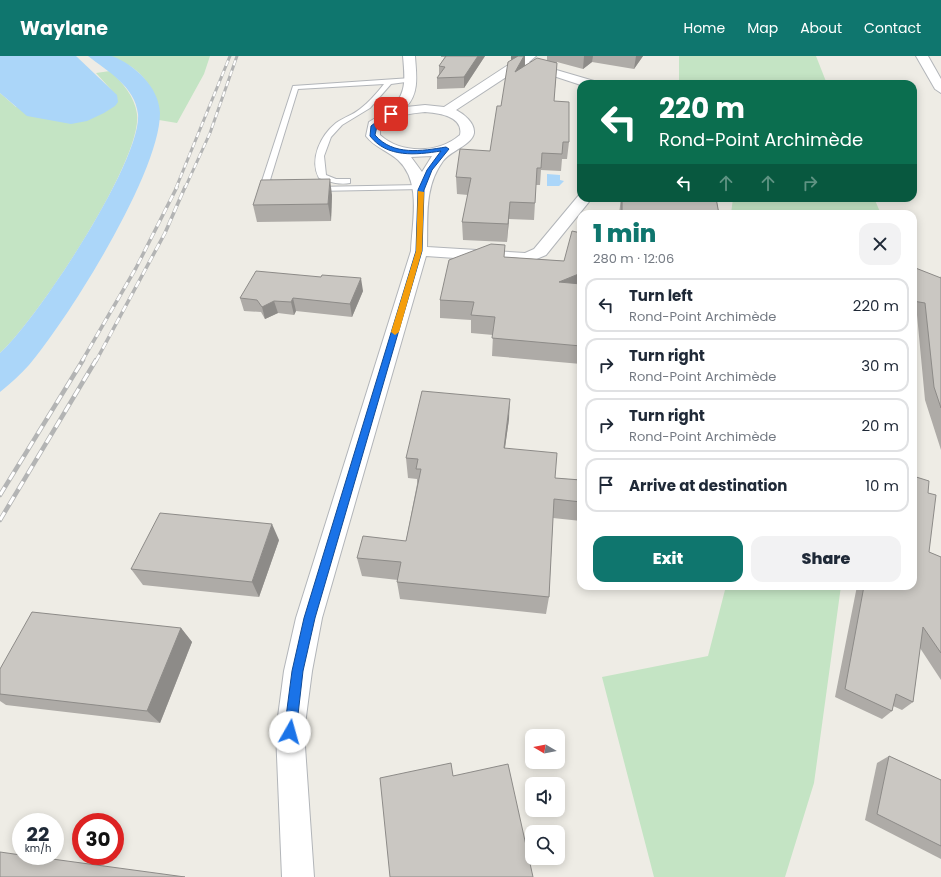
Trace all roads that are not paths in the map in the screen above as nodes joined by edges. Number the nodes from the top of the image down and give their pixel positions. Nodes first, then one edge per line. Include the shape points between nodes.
1 (409, 56) edge
2 (530, 56) edge
3 (922, 56) edge
4 (520, 63) junction
5 (411, 80) junction
6 (577, 80) edge
7 (389, 82) junction
8 (941, 89) edge
9 (430, 109) junction
10 (446, 111) junction
11 (391, 114) junction
12 (446, 149) junction
13 (396, 151) junction
14 (420, 186) junction
15 (292, 187) edge
16 (306, 189) edge
17 (581, 202) edge
18 (419, 251) junction
19 (298, 877) edge

1 - 5 street
2 - 4 street
3 - 8 street
4 - 6 street
4 - 10 street
5 - 7 lane
5 - 9 street via 418,99
5 - 11 street via 407,99
7 - 14 lane via 359,113 336,126 324,143 319,157 319,168 322,176 335,181
7 - 15 lane via 295,87 266,181
9 - 10 street
9 - 11 street via 404,110
10 - 12 street via 462,119 468,130 461,141
11 - 13 street via 377,122 373,136 380,144
12 - 13 street via 418,153
12 - 14 street
13 - 14 street via 411,164
14 - 16 lane
14 - 18 street
17 - 18 street via 540,252 527,258
18 - 19 street via 309,618 298,671 290,732

